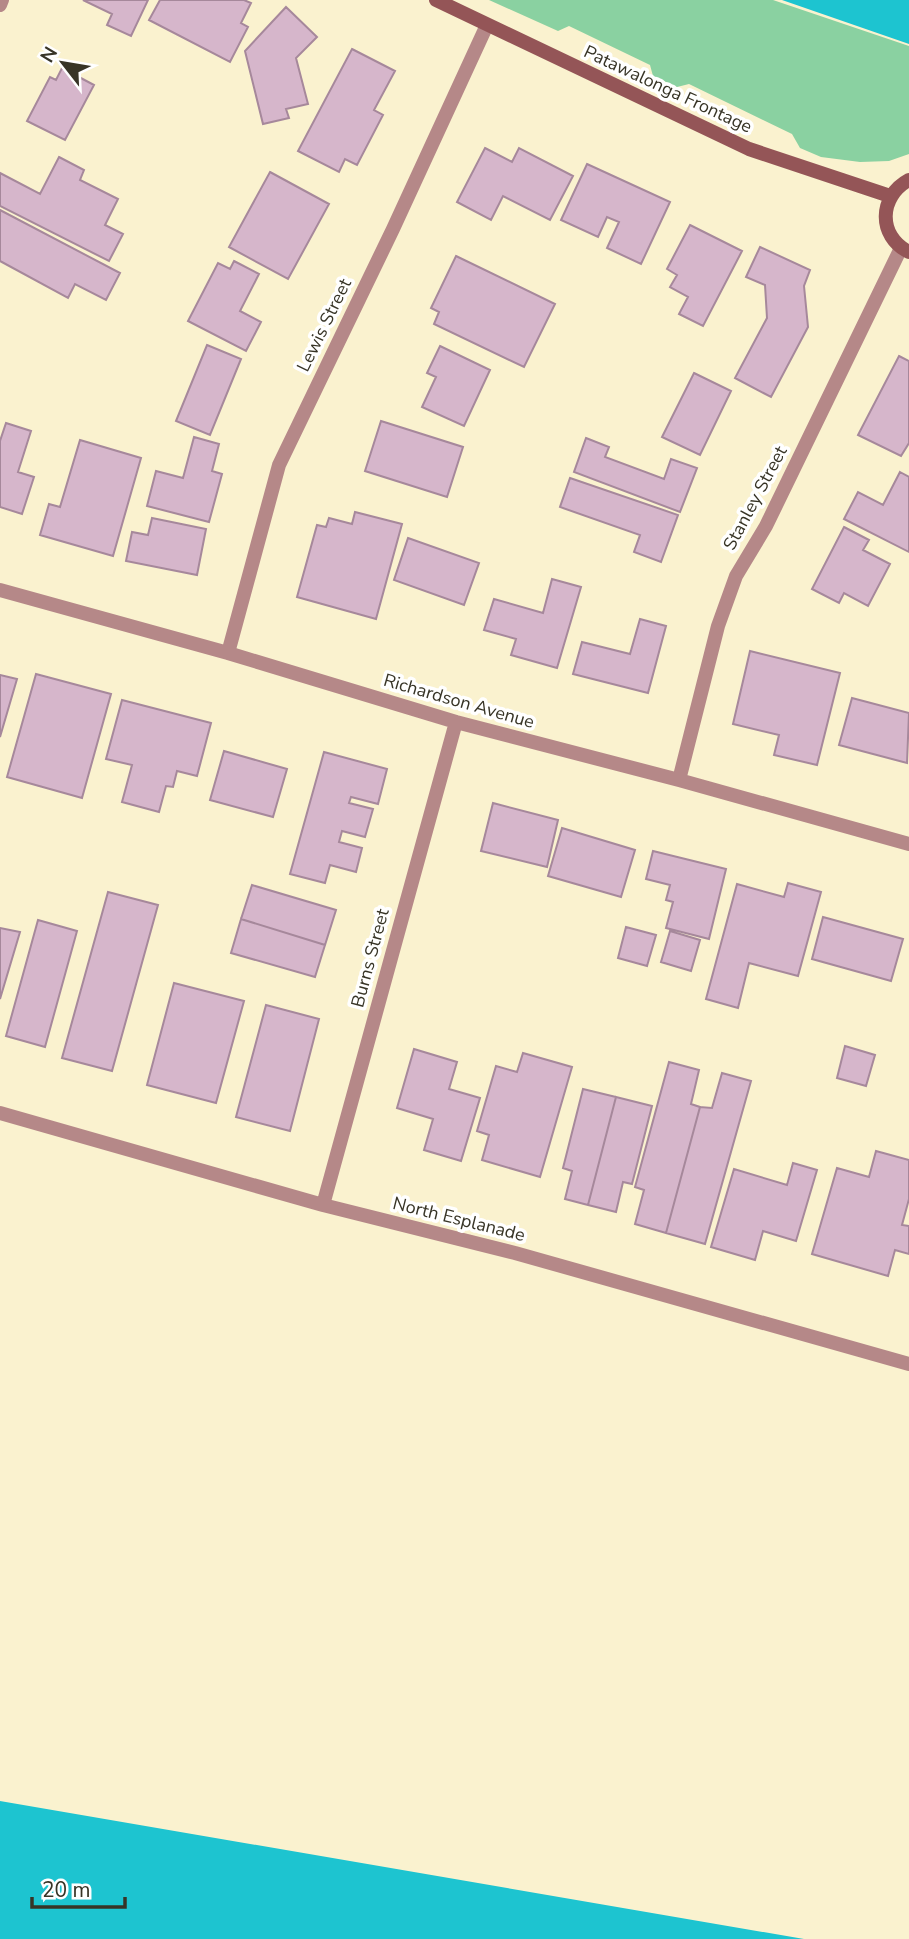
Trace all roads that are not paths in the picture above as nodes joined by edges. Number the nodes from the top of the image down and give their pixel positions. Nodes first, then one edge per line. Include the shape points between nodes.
1 (2, 0) edge
2 (436, 0) edge
3 (0, 5) edge
4 (488, 25) junction
5 (909, 180) edge
6 (890, 196) junction
7 (905, 250) edge
8 (0, 590) edge
9 (228, 653) junction
10 (456, 722) junction
11 (679, 779) junction
12 (909, 844) edge
13 (0, 1113) edge
14 (323, 1205) junction
15 (909, 1364) edge

1 - 3 street
2 - 4 street, Patawalonga Frontage
4 - 6 street, Patawalonga Frontage via 749,149
4 - 9 street, Lewis Street via 279,465
5 - 6 street
6 - 7 street via 885,218 893,240
7 - 11 street, Stanley Street via 766,526 736,576
8 - 9 street, Richardson Avenue
9 - 10 street, Richardson Avenue
10 - 11 street, Richardson Avenue
10 - 14 street, Burns Street
11 - 12 street, Richardson Avenue
13 - 14 street, North Esplanade
14 - 15 street, North Esplanade via 515,1253

